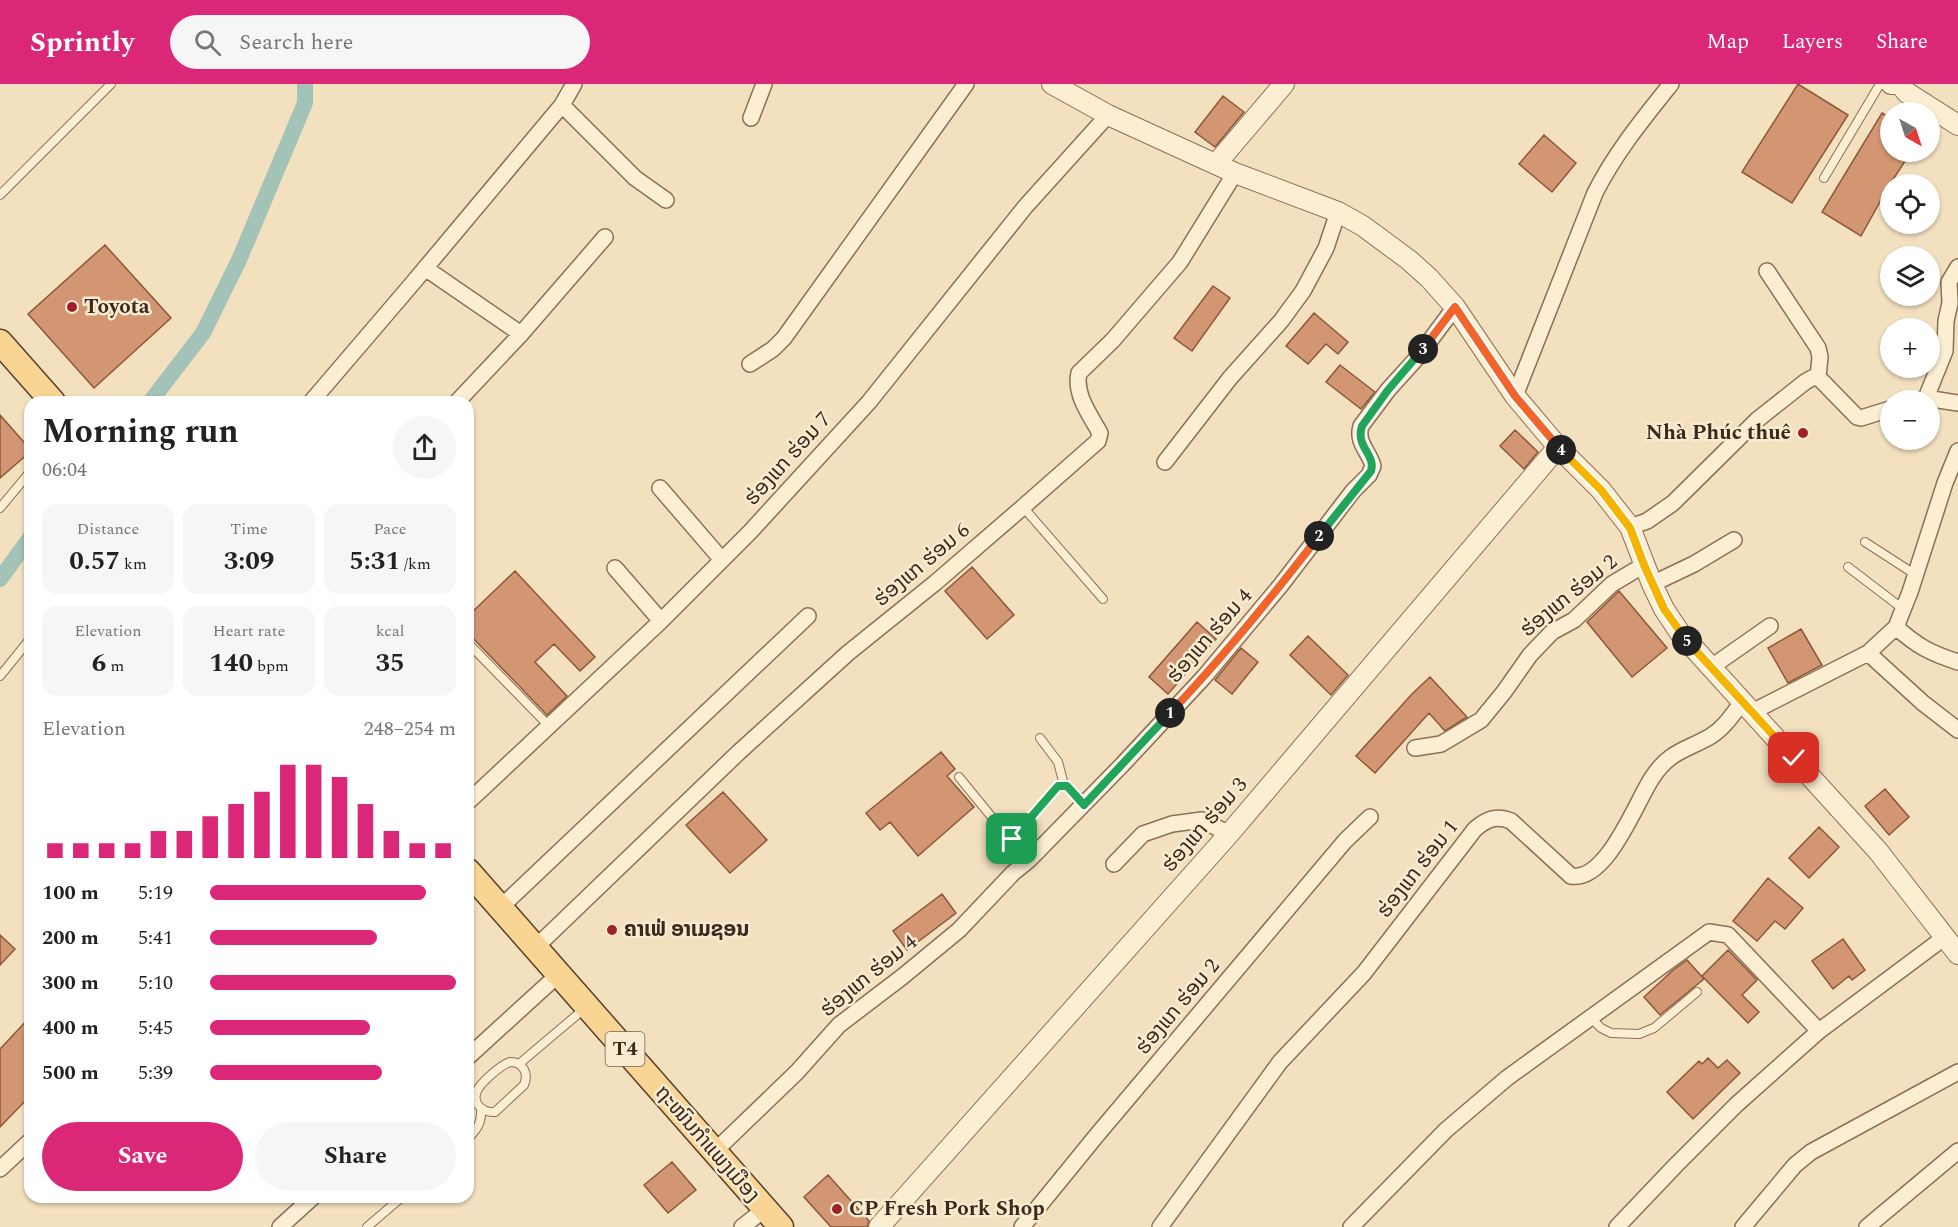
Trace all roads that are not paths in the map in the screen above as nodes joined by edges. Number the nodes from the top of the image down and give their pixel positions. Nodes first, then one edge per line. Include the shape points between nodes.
1 (111, 84) edge
2 (574, 84) edge
3 (764, 84) edge
4 (966, 84) edge
5 (1284, 84) edge
6 (1671, 84) edge
7 (1880, 84) edge
8 (1891, 84) edge
9 (1900, 84) edge
10 (1062, 86) edge
11 (561, 105) junction
12 (1108, 114) junction
13 (751, 118) dead end
14 (1958, 125) edge
15 (1216, 164) junction
16 (1235, 173) junction
17 (1824, 178) dead end
18 (0, 195) edge
19 (666, 200) dead end
20 (1338, 212) junction
21 (606, 237) dead end
22 (1958, 267) edge
23 (425, 268) junction
24 (1767, 271) dead end
25 (1455, 307) junction
26 (521, 334) junction
27 (0, 342) edge
28 (750, 364) dead end
29 (1818, 377) junction
30 (1926, 390) edge
31 (48, 396) edge
32 (316, 396) edge
33 (463, 396) edge
34 (1515, 396) junction
35 (1940, 401) edge
36 (1958, 403) edge
37 (1880, 413) edge
38 (1558, 447) junction
39 (1958, 451) edge
40 (1166, 462) dead end
41 (24, 479) edge
42 (660, 488) dead end
43 (1023, 507) junction
44 (0, 508) edge
45 (1630, 528) junction
46 (1734, 540) dead end
47 (1865, 542) dead end
48 (722, 560) junction
49 (1644, 565) junction
50 (1848, 567) dead end
51 (615, 568) dead end
52 (1916, 574) junction
53 (1652, 584) junction
54 (1103, 599) dead end
55 (1903, 609) junction
56 (808, 616) dead end
57 (661, 621) junction
58 (1770, 626) dead end
59 (1896, 627) junction
60 (24, 646) edge
61 (474, 649) edge
62 (1868, 653) junction
63 (1958, 662) edge
64 (1710, 668) junction
65 (0, 676) edge
66 (1747, 707) junction
67 (548, 725) junction
68 (1958, 730) edge
69 (1040, 738) dead end
70 (1415, 748) dead end
71 (959, 777) dead end
72 (1064, 785) junction
73 (474, 796) edge
74 (1084, 805) junction
75 (1370, 817) dead end
76 (1229, 834) junction
77 (1012, 842) junction
78 (1029, 860) junction
79 (1114, 864) dead end
80 (474, 878) edge
81 (501, 907) junction
82 (1953, 945) edge
83 (536, 947) junction
84 (559, 974) junction
85 (1697, 992) dead end
86 (587, 1006) junction
87 (1590, 1017) junction
88 (1819, 1031) junction
89 (474, 1052) edge
90 (519, 1064) junction
91 (1958, 1072) edge
92 (481, 1109) junction
93 (474, 1133) edge
94 (24, 1147) edge
95 (1958, 1151) edge
96 (714, 1152) junction
97 (0, 1169) edge
98 (306, 1203) edge
99 (395, 1203) edge
100 (765, 1209) junction
101 (280, 1227) edge
102 (368, 1227) edge
103 (742, 1227) edge
104 (781, 1227) edge
105 (879, 1227) edge
106 (1022, 1227) edge
107 (1160, 1227) edge
108 (1351, 1227) edge
109 (1617, 1227) edge
110 (1743, 1227) edge
111 (1867, 1227) edge

1 - 18 lane
2 - 11 street
3 - 13 street
4 - 28 street via 784,338
5 - 15 street
6 - 34 street via 1627,139 1595,193
7 - 17 lane
8 - 9 street
9 - 14 street via 1906,92
10 - 12 street
11 - 19 street via 635,178
11 - 23 street
12 - 15 street
12 - 48 street, ຮ່ອງແກ ຮ່ອມ 7 via 1024,207 868,402
15 - 16 street
16 - 20 street
16 - 43 street, ຮ່ອງແກ ຮ່ອມ 6 via 1180,262 1113,340 1079,372 1083,404 1100,433 1098,441
20 - 25 street via 1409,260
20 - 40 street via 1326,248 1303,291
21 - 26 street
22 - 30 street via 1949,282 1945,351
23 - 26 street
23 - 32 street
24 - 29 street via 1818,348
25 - 34 street
25 - 74 street, ຮ່ອງແກ ຮ່ອມ 4 via 1362,426 1360,441 1373,466 1369,475 1204,677
26 - 33 street
27 - 31 main road
29 - 37 street via 1857,417
29 - 45 street via 1805,382 1756,420 1673,503
34 - 38 street
35 - 36 street
38 - 45 street via 1601,490
38 - 76 street, ຮ່ອງແກ ຮ່ອມ 3
39 - 52 street
41 - 44 lane
42 - 48 street
43 - 54 lane
43 - 83 street, ຮ່ອງແກ ຮ່ອມ 6 via 739,752
45 - 49 street
46 - 53 street
47 - 52 lane
48 - 57 street, ຮ່ອງແກ ຮ່ອມ 7
49 - 53 street
49 - 70 street, ຮ່ອງແກ ຮ່ອມ 2 via 1612,584 1574,620 1552,632 1481,720 1441,744
50 - 55 lane
51 - 57 street
52 - 55 street
53 - 64 street via 1676,627
55 - 59 street
56 - 81 street
57 - 67 street, ຮ່ອງແກ ຮ່ອມ 7
58 - 64 street
59 - 62 street
59 - 63 street via 1915,644
60 - 65 lane
61 - 67 lane
62 - 66 street
62 - 68 street
64 - 66 street
66 - 82 street via 1878,851
66 - 107 street, ຮ່ອງແກ ຮ່ອມ 1 via 1711,736 1669,758 1653,777 1632,818 1603,860 1589,873 1571,876 1511,821 1485,820 1364,974 1280,1062
67 - 73 street, ຮ່ອງແກ ຮ່ອມ 7
69 - 72 lane via 1058,762
71 - 77 lane
72 - 74 lane
72 - 77 lane via 1058,786
74 - 78 street, ຮ່ອງແກ ຮ່ອມ 4
75 - 106 street, ຮ່ອງແກ ຮ່ອມ 2 via 1337,850
76 - 79 street via 1202,820 1172,824 1143,834
76 - 105 street, ຮ່ອງແກ ຮ່ອມ 3
77 - 78 lane
78 - 96 street, ຮ່ອງແກ ຮ່ອມ 4 via 959,930 838,1025 797,1072
80 - 81 main road, ຖະໜົນກຳແພງເມືອງ / T4
81 - 83 main road, ຖະໜົນກຳແພງເມືອງ / T4
82 - 88 street
83 - 84 main road, ຖະໜົນກຳແພງເມືອງ / T4
84 - 86 main road, ຖະໜົນກຳແພງເມືອງ / T4
84 - 89 street
85 - 87 lane via 1654,1028 1639,1034 1611,1033
86 - 90 lane
86 - 96 main road, ຖະໜົນກຳແພງເມືອງ / T4
87 - 88 street via 1700,937 1719,932 1728,935
87 - 108 street via 1446,1130
88 - 109 street via 1736,1105
90 - 92 lane via 505,1064 480,1086 476,1095
90 - 92 lane via 525,1071 524,1085 495,1112
91 - 110 street via 1811,1152 1795,1165
92 - 93 lane via 481,1122
94 - 97 street
95 - 111 street
96 - 100 main road, ຖະໜົນກຳແພງເມືອງ / T4
98 - 101 street
99 - 102 lane
100 - 103 street
100 - 104 main road, ຖະໜົນກຳແພງເມືອງ / T4

